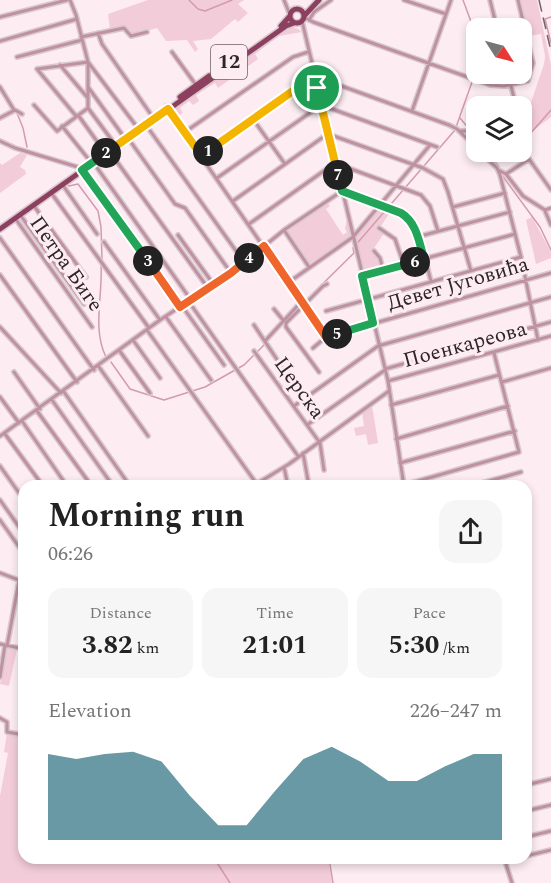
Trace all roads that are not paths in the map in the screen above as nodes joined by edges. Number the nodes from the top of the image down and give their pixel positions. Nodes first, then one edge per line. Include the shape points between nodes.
1 (68, 0) edge
2 (317, 0) edge
3 (330, 0) edge
4 (404, 0) edge
5 (451, 0) edge
6 (490, 0) edge
7 (518, 0) edge
8 (286, 2) edge
9 (298, 10) junction
10 (446, 14) junction
11 (290, 15) junction
12 (0, 17) edge
13 (494, 18) edge
14 (522, 18) edge
15 (77, 19) junction
16 (303, 20) junction
17 (147, 32) dead end
18 (304, 32) junction
19 (98, 33) junction
20 (82, 38) junction
21 (0, 40) edge
22 (172, 52) dead end
23 (308, 52) junction
24 (17, 57) dead end
25 (88, 62) junction
26 (429, 62) junction
27 (60, 65) junction
28 (314, 76) junction
29 (517, 84) edge
30 (196, 85) junction
31 (510, 86) junction
32 (0, 87) edge
33 (88, 87) junction
34 (513, 96) edge
35 (88, 98) junction
36 (34, 105) dead end
37 (321, 105) junction
38 (88, 108) junction
39 (167, 108) junction
40 (14, 110) junction
41 (412, 111) junction
42 (22, 114) dead end
43 (77, 116) junction
44 (152, 116) junction
45 (0, 118) edge
46 (253, 119) junction
47 (146, 125) junction
48 (62, 126) junction
49 (137, 127) junction
50 (457, 129) junction
51 (466, 131) edge
52 (185, 132) junction
53 (328, 135) junction
54 (126, 137) junction
55 (466, 138) edge
56 (0, 141) edge
57 (269, 142) junction
58 (114, 143) junction
59 (430, 145) junction
60 (437, 147) dead end
61 (107, 151) junction
62 (201, 155) junction
63 (91, 162) junction
64 (490, 162) edge
65 (335, 163) junction
66 (285, 164) junction
67 (413, 165) junction
68 (82, 169) junction
69 (501, 172) junction
70 (217, 178) junction
71 (62, 184) junction
72 (396, 185) junction
73 (551, 190) edge
74 (342, 191) junction
75 (51, 192) junction
76 (505, 193) junction
77 (232, 201) junction
78 (33, 205) junction
79 (379, 206) junction
80 (453, 207) junction
81 (551, 208) edge
82 (545, 210) junction
83 (510, 212) junction
84 (18, 216) junction
85 (249, 224) junction
86 (551, 225) edge
87 (0, 226) edge
88 (459, 226) junction
89 (379, 228) dead end
90 (284, 230) junction
91 (438, 231) junction
92 (97, 234) dead end
93 (515, 234) junction
94 (178, 235) dead end
95 (353, 237) junction
96 (417, 237) junction
97 (0, 238) edge
98 (104, 242) dead end
99 (264, 246) junction
100 (465, 249) junction
101 (374, 251) dead end
102 (521, 257) junction
103 (424, 259) junction
104 (244, 262) junction
105 (404, 265) junction
106 (309, 267) junction
107 (383, 270) junction
108 (471, 271) junction
109 (231, 273) junction
110 (551, 273) edge
111 (0, 275) edge
112 (362, 276) junction
113 (86, 278) dead end
114 (525, 280) junction
115 (289, 282) junction
116 (431, 282) junction
117 (327, 284) dead end
118 (214, 285) junction
119 (208, 289) junction
120 (551, 297) edge
121 (367, 300) junction
122 (190, 301) junction
123 (530, 302) junction
124 (304, 303) junction
125 (84, 304) dead end
126 (181, 307) junction
127 (274, 309) dead end
128 (327, 311) dead end
129 (166, 317) junction
130 (160, 320) junction
131 (282, 320) junction
132 (551, 322) edge
133 (373, 323) junction
134 (254, 325) dead end
135 (0, 327) edge
136 (92, 327) dead end
137 (535, 327) junction
138 (148, 329) junction
139 (551, 336) edge
140 (326, 337) junction
141 (133, 340) junction
142 (538, 340) junction
143 (265, 341) junction
144 (378, 346) junction
145 (313, 348) dead end
146 (119, 350) junction
147 (254, 351) dead end
148 (494, 353) junction
149 (225, 365) dead end
150 (98, 366) junction
151 (551, 368) edge
152 (94, 370) junction
153 (385, 370) junction
154 (14, 372) dead end
155 (319, 372) dead end
156 (500, 375) junction
157 (160, 378) dead end
158 (211, 380) dead end
159 (388, 381) junction
160 (77, 382) junction
161 (502, 382) junction
162 (294, 385) dead end
163 (390, 391) junction
164 (63, 393) junction
165 (150, 393) dead end
166 (0, 397) edge
167 (52, 400) junction
168 (391, 405) junction
169 (294, 406) junction
170 (508, 406) junction
171 (39, 410) junction
172 (21, 422) junction
173 (307, 425) junction
174 (514, 430) junction
175 (5, 433) junction
176 (0, 436) edge
177 (148, 436) dead end
178 (396, 439) junction
179 (319, 442) junction
180 (303, 453) junction
181 (298, 456) junction
182 (400, 463) junction
183 (0, 466) edge
184 (284, 466) junction
185 (324, 470) dead end
186 (521, 472) dead end
187 (39, 480) edge
188 (63, 480) edge
189 (87, 480) edge
190 (109, 480) edge
191 (126, 480) edge
192 (251, 480) edge
193 (262, 480) edge
194 (287, 480) edge
195 (308, 480) edge
196 (403, 480) edge
197 (424, 480) edge
198 (492, 480) edge
199 (18, 492) edge
200 (0, 500) edge
201 (0, 520) edge
202 (18, 526) edge
203 (18, 546) edge
204 (0, 573) edge
205 (18, 581) edge
206 (18, 586) edge
207 (0, 644) edge
208 (6, 645) junction
209 (18, 648) edge
210 (0, 677) edge
211 (0, 718) edge
212 (18, 734) edge
213 (551, 779) edge
214 (532, 784) edge
215 (551, 805) edge
216 (532, 810) edge
217 (551, 831) edge
218 (532, 836) edge
219 (551, 850) edge
220 (532, 855) edge
221 (506, 864) edge
222 (512, 883) edge

1 - 12 street
1 - 15 street
2 - 9 main road, 12
2 - 16 main road, 12
3 - 16 street
4 - 10 street
5 - 10 street
6 - 13 street
7 - 14 street
8 - 9 street
8 - 11 street
9 - 11 main road, 12
9 - 16 main road
10 - 26 street
11 - 16 main road
11 - 30 main road, 12 via 280,27
15 - 20 street
15 - 21 street
16 - 18 street
16 - 18 street
16 - 26 street
16 - 39 main road, 12 via 286,26
17 - 19 street via 131,36 124,28
18 - 23 street
19 - 20 street
19 - 44 street
20 - 24 street
20 - 25 street
22 - 30 street
23 - 28 street
23 - 52 street via 293,57
25 - 27 street
25 - 33 street
25 - 49 street
26 - 31 street via 496,86
26 - 41 street
27 - 35 street
27 - 43 street via 37,69
28 - 37 street
28 - 41 street
28 - 46 street
29 - 31 street
30 - 39 main road, 12
31 - 34 street
32 - 40 street
33 - 35 street
33 - 54 street
35 - 38 street
36 - 48 street via 57,130
37 - 53 street
37 - 57 street
37 - 59 street
38 - 43 street
38 - 58 street
39 - 44 main road, 12
39 - 47 main road, 12
39 - 52 street
40 - 42 street
40 - 45 street
41 - 50 street
43 - 48 street
43 - 61 street
44 - 49 main road, 12
46 - 57 street
46 - 62 street
47 - 54 main road, 12
47 - 104 street
48 - 63 street
49 - 54 main road, 12
50 - 51 street
50 - 55 street
52 - 62 street
53 - 65 street
53 - 66 street
53 - 67 street
54 - 58 main road, 12
54 - 61 main road, 12
54 - 109 street via 175,204 185,208
56 - 68 street
57 - 66 street
57 - 70 street
58 - 61 main road, 12
59 - 60 street
59 - 67 street
61 - 63 main road, 12
61 - 119 street
62 - 70 street
63 - 68 main road, 12
63 - 122 street
64 - 69 street
65 - 72 street
65 - 74 street
65 - 85 street
66 - 77 street
67 - 72 street
67 - 80 street via 443,179
68 - 71 main road, 12
68 - 87 main road, 12
68 - 126 street
69 - 73 street via 529,159
69 - 76 street
69 - 82 street via 523,196
70 - 77 street
71 - 75 main road, 12
71 - 92 street
72 - 79 street
72 - 91 street via 428,201
74 - 79 street
74 - 90 street
74 - 95 street
75 - 78 main road, 12
75 - 138 street
76 - 80 street
76 - 83 street
77 - 85 street
78 - 84 main road, 12
78 - 113 street
79 - 95 street
79 - 96 street via 408,219
80 - 88 street
81 - 82 street
82 - 86 street
83 - 88 street
83 - 93 street
84 - 87 main road, 12
84 - 125 street
84 - 136 street, Петра Биге
85 - 99 street
88 - 91 street
88 - 100 street
89 - 105 street via 395,239
90 - 99 street
90 - 106 street
91 - 96 street
93 - 100 street
93 - 102 street
94 - 118 street
95 - 106 street
95 - 112 street
96 - 103 street
97 - 152 street
98 - 130 street
99 - 104 street
99 - 115 street
100 - 103 street
100 - 108 street
101 - 107 street
102 - 108 street
102 - 114 street
103 - 105 street
103 - 116 street
104 - 109 street
105 - 107 street
106 - 115 street
107 - 112 street
108 - 116 street
109 - 118 street
110 - 114 street, Девет Југовића
111 - 160 street
112 - 121 street
114 - 123 street
114 - 133 street, Девет Југовића
115 - 124 street
116 - 121 street
117 - 124 street
118 - 119 street
119 - 122 street
120 - 123 street
121 - 128 street
121 - 133 street
122 - 126 street
122 - 181 street
123 - 137 street
123 - 144 street
124 - 131 street
124 - 140 street
124 - 155 street via 286,325
126 - 129 street
126 - 149 street
127 - 131 street
129 - 130 street
129 - 158 street
130 - 138 street
131 - 143 street
132 - 137 street
133 - 140 street, Девет Југовића
133 - 144 street
134 - 143 street
135 - 164 street
137 - 142 street
137 - 153 street
138 - 141 street
138 - 192 street
139 - 142 street, Поенкареова
140 - 145 street
141 - 146 street
141 - 157 street
142 - 148 street, Поенкареова
143 - 162 street
144 - 153 street
144 - 169 street
146 - 150 street
146 - 165 street
147 - 169 street, Церска
148 - 156 street
148 - 159 street, Поенкареова
150 - 152 street
150 - 177 street
151 - 161 street
152 - 160 street
153 - 159 street
153 - 173 street
154 - 171 street
156 - 161 street
156 - 168 street
159 - 163 street
160 - 164 street
161 - 170 street
163 - 168 street
163 - 179 street
164 - 167 street
164 - 191 street
166 - 172 street
167 - 171 street
167 - 190 street
168 - 178 street
169 - 173 street, Церска
170 - 174 street
170 - 178 street
171 - 172 street
171 - 189 street
172 - 175 street
172 - 188 street
173 - 179 street, Церска
174 - 182 street
174 - 197 street via 519,452
175 - 176 street
175 - 187 street
178 - 182 street
179 - 180 street
179 - 185 street
180 - 181 street
180 - 195 street
181 - 184 street
182 - 196 street
183 - 199 street
184 - 193 street
184 - 194 street
186 - 198 street
200 - 202 street
201 - 203 street
204 - 205 street
206 - 208 street
207 - 208 street
208 - 209 street
208 - 210 street
211 - 212 street via 7,722 7,732
213 - 214 street
215 - 216 street
217 - 218 street
219 - 220 street
221 - 222 street

